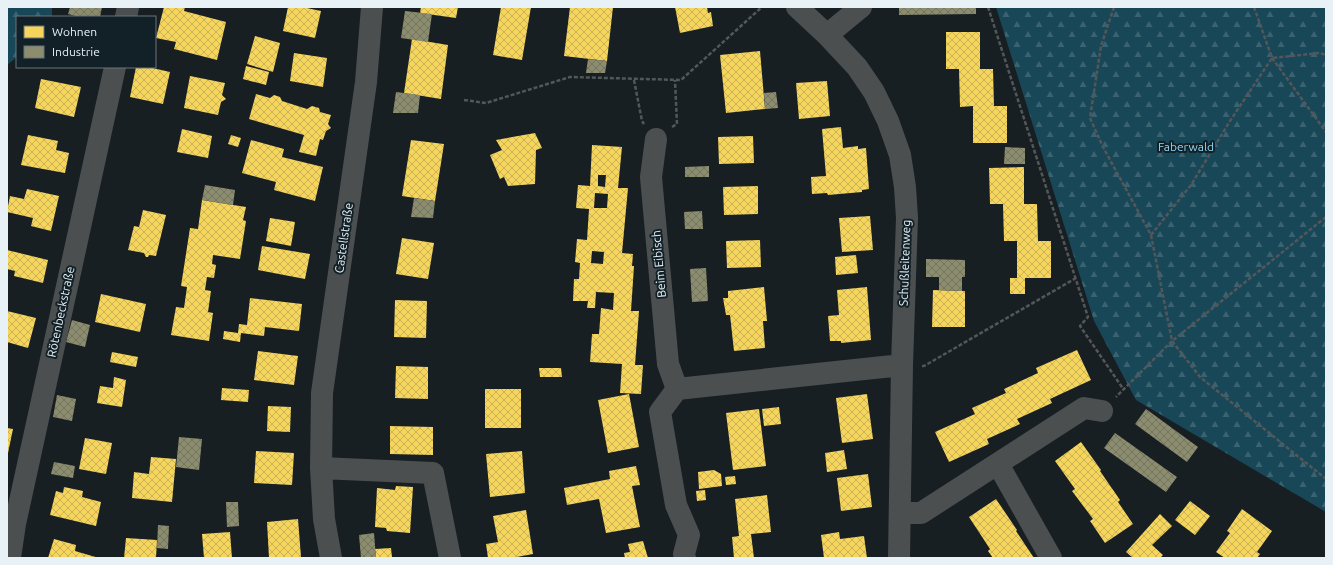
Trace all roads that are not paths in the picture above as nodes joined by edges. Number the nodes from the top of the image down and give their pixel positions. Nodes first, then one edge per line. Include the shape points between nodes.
1 (372, 7) edge
2 (797, 7) edge
3 (861, 7) edge
4 (827, 35) junction
5 (115, 68) edge
6 (656, 139) road end
7 (902, 365) junction
8 (677, 389) junction
9 (1102, 411) road end
10 (998, 464) junction
11 (321, 468) junction
12 (900, 513) junction
13 (10, 558) edge
14 (331, 558) edge
15 (450, 558) edge
16 (685, 558) edge
17 (899, 558) edge
18 (1051, 558) edge

1 - 11 street, Castellstraße via 365,89 322,393
2 - 4 street, Schußleitenweg
3 - 4 street
4 - 7 street, Schußleitenweg via 857,67 874,92 900,155 907,218
5 - 13 street, Rötenbeckstraße via 15,524
6 - 8 street, Beim Eibisch via 651,177 668,364
7 - 8 street
7 - 12 street, Schußleitenweg
8 - 16 street via 660,412 676,505 689,534
9 - 10 street via 1084,408
10 - 12 street via 921,513
10 - 18 street
11 - 14 street, Castellstraße via 324,519
11 - 15 street via 433,473
12 - 17 street, Schußleitenweg

